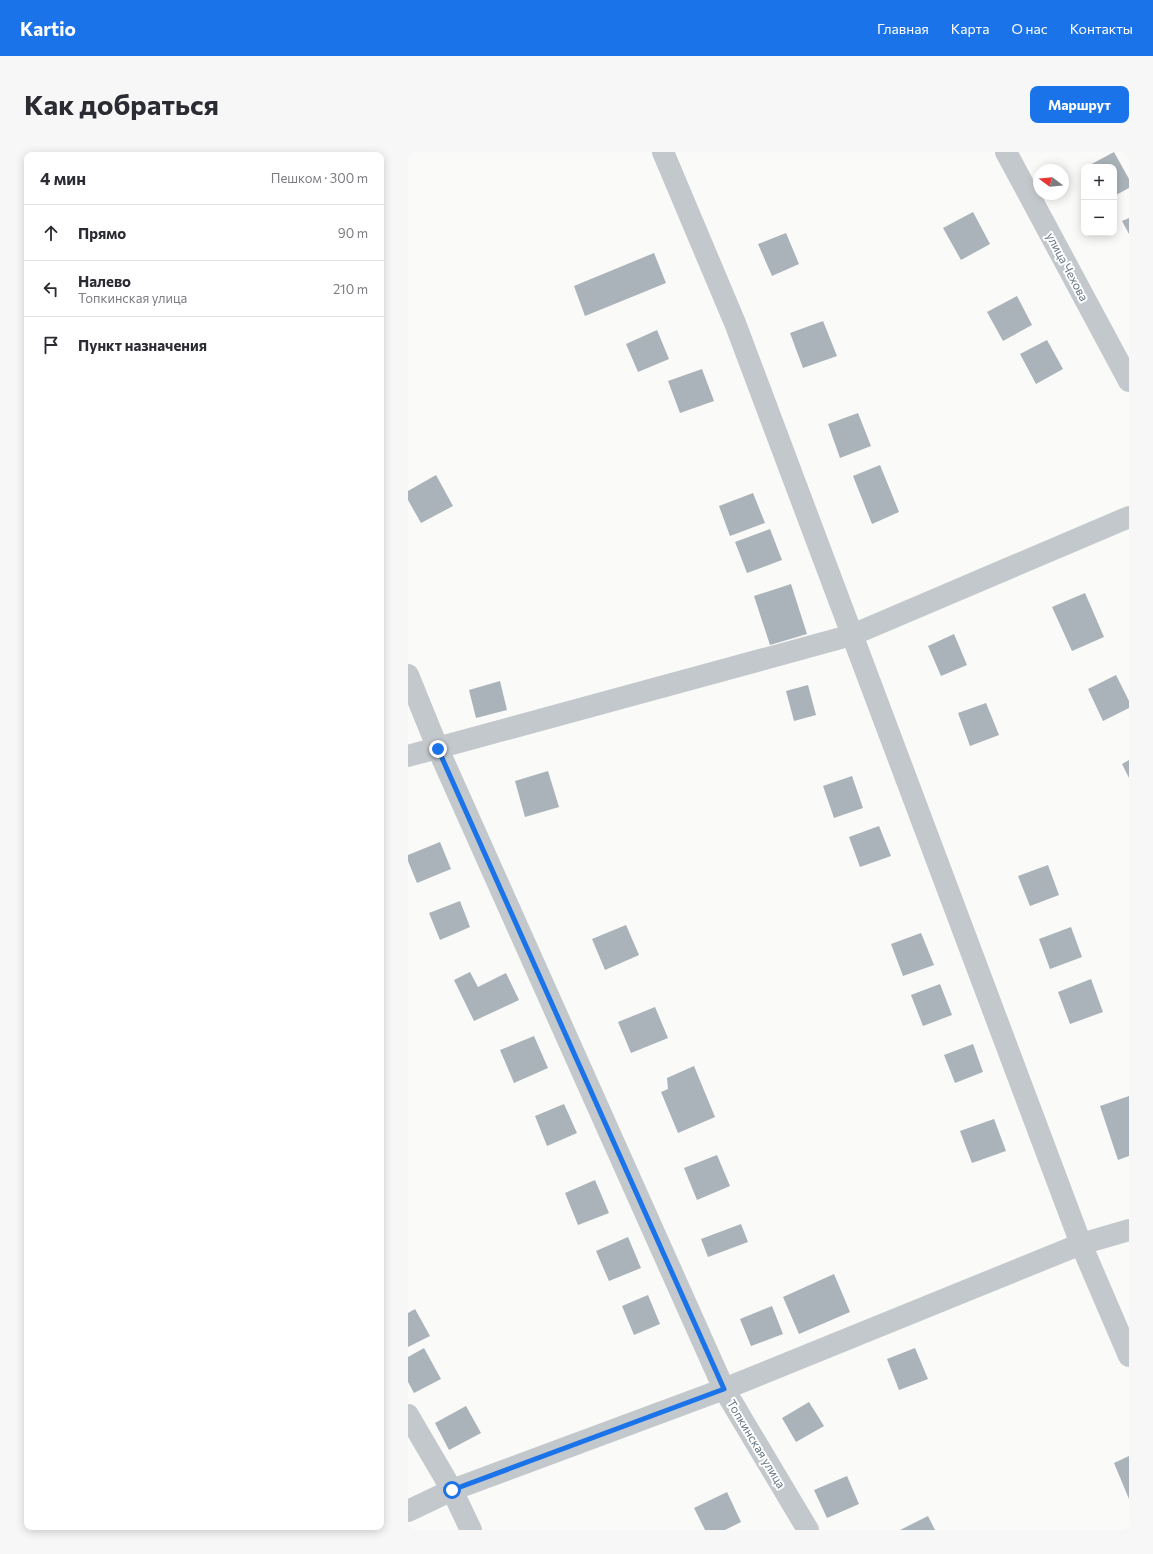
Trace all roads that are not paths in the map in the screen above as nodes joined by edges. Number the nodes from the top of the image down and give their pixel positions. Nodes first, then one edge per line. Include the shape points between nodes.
1 (663, 152) edge
2 (1006, 152) edge
3 (1129, 381) edge
4 (1129, 517) edge
5 (852, 635) junction
6 (408, 675) edge
7 (438, 749) junction
8 (408, 756) edge
9 (1129, 1230) edge
10 (1081, 1244) junction
11 (1129, 1356) edge
12 (724, 1389) junction
13 (408, 1415) edge
14 (452, 1490) junction
15 (408, 1512) edge
16 (471, 1530) edge
17 (808, 1530) edge

1 - 5 street via 735,323
2 - 3 street, улица Чехова
4 - 5 street
5 - 7 street
5 - 10 street
6 - 7 street, Топкинская улица
7 - 8 street
7 - 12 street, Топкинская улица
9 - 10 street
10 - 11 street
10 - 12 street
12 - 14 street
12 - 17 street, Топкинская улица
13 - 14 street
14 - 15 street
14 - 16 street

